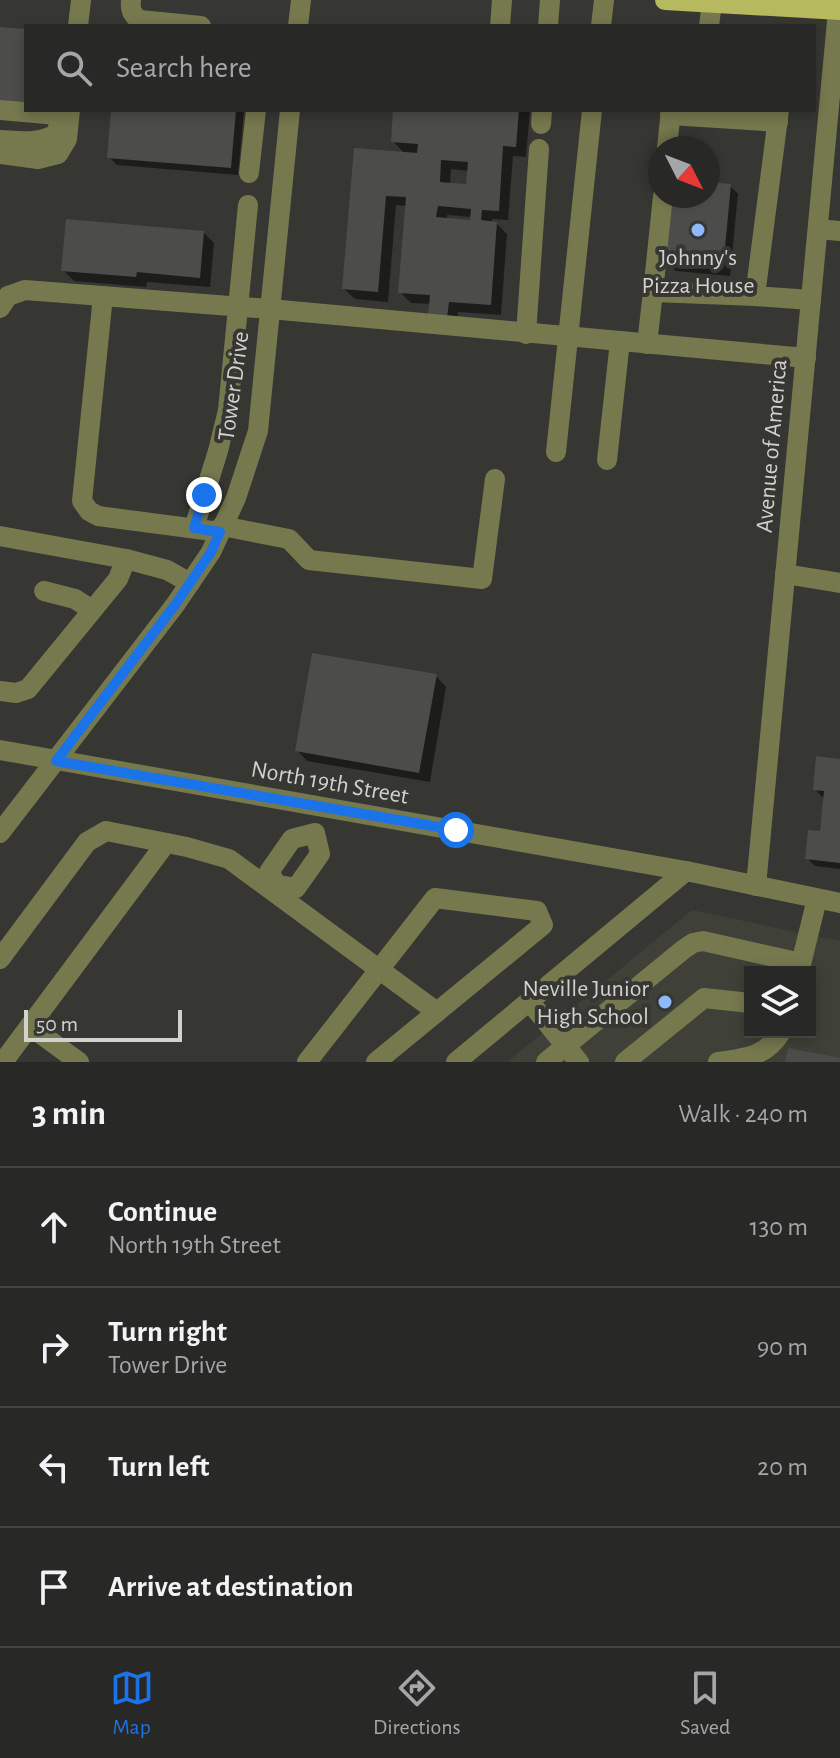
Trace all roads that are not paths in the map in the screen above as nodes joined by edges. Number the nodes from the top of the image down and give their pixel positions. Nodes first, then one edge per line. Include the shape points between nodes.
1 (131, 0) edge
2 (301, 0) edge
3 (502, 0) edge
4 (550, 0) edge
5 (604, 0) edge
6 (665, 0) edge
7 (80, 1) edge
8 (712, 2) junction
9 (839, 7) edge
10 (72, 24) edge
11 (78, 24) edge
12 (181, 24) edge
13 (298, 24) edge
14 (500, 24) edge
15 (548, 24) edge
16 (601, 24) edge
17 (709, 24) edge
18 (0, 110) edge
19 (24, 111) edge
20 (44, 112) edge
21 (256, 112) edge
22 (290, 112) edge
23 (592, 112) edge
24 (66, 113) edge
25 (671, 113) edge
26 (778, 116) edge
27 (668, 136) edge
28 (0, 140) edge
29 (539, 149) dead end
30 (0, 154) edge
31 (249, 173) dead end
32 (832, 174) edge
33 (248, 205) dead end
34 (662, 208) edge
35 (818, 229) junction
36 (840, 231) edge
37 (653, 292) junction
38 (103, 296) junction
39 (755, 296) junction
40 (811, 300) junction
41 (239, 307) junction
42 (0, 308) edge
43 (270, 309) junction
44 (526, 334) junction
45 (567, 337) junction
46 (620, 341) junction
47 (647, 344) junction
48 (806, 358) junction
49 (228, 410) junction
50 (259, 413) junction
51 (556, 452) dead end
52 (607, 460) dead end
53 (495, 479) dead end
54 (194, 528) junction
55 (221, 529) junction
56 (0, 536) edge
57 (126, 559) junction
58 (785, 574) junction
59 (190, 583) junction
60 (840, 583) edge
61 (44, 591) dead end
62 (92, 610) junction
63 (0, 691) edge
64 (0, 750) edge
65 (56, 761) junction
66 (324, 807) junction
67 (0, 833) edge
68 (315, 833) junction
69 (166, 843) junction
70 (686, 871) junction
71 (756, 886) junction
72 (275, 888) junction
73 (817, 899) junction
74 (840, 903) edge
75 (0, 959) edge
76 (793, 966) edge
77 (800, 966) edge
78 (380, 970) junction
79 (529, 1001) junction
80 (744, 1002) edge
81 (437, 1012) junction
82 (30, 1026) junction
83 (776, 1038) edge
84 (566, 1046) junction
85 (3, 1062) edge
86 (79, 1062) edge
87 (307, 1062) edge
88 (376, 1062) edge
89 (456, 1062) edge
90 (546, 1062) edge
91 (579, 1062) edge
92 (625, 1062) edge
93 (718, 1062) edge

1 - 12 street via 130,8 140,20
2 - 13 street
3 - 14 street
4 - 15 street
5 - 16 street
6 - 8 main road
7 - 10 street
7 - 11 street
8 - 9 main road
8 - 17 street
9 - 32 street, Avenue of America
18 - 19 street
20 - 24 street
21 - 31 street
22 - 43 street, Tower Drive
23 - 45 street
24 - 28 street via 56,134 45,140
24 - 30 street via 67,139 58,154 38,159
25 - 26 street
25 - 27 street
26 - 39 street
29 - 44 street
32 - 35 street, Avenue of America
33 - 41 street
34 - 37 street
35 - 36 street
35 - 40 street, Avenue of America
37 - 39 street
37 - 47 street
38 - 41 street
38 - 42 street via 25,290 8,296
38 - 54 street via 82,501 98,516
39 - 40 street
40 - 48 street, Avenue of America
41 - 43 street
41 - 49 street
43 - 44 street
43 - 50 street, Tower Drive
44 - 45 street
45 - 46 street
45 - 51 street
46 - 47 street
46 - 52 street
47 - 48 street
48 - 58 street, Avenue of America
49 - 50 street
49 - 54 street
50 - 55 street, Tower Drive via 258,431
53 - 55 street via 482,579 309,560 289,539
54 - 55 street
55 - 59 street, Tower Drive
56 - 57 street
57 - 59 street via 167,570
57 - 62 street via 118,579
58 - 60 street
58 - 71 street, Avenue of America
59 - 65 street, Tower Drive
61 - 62 street
62 - 63 street via 28,689
64 - 65 street, North 19th Street
65 - 66 street, North 19th Street
65 - 67 street, Tower Drive
66 - 68 street
66 - 70 street, North 19th Street
68 - 72 street via 292,839 269,872
68 - 72 street via 320,854 296,888
69 - 72 street via 229,859
69 - 75 street via 106,831 87,842
69 - 82 street
70 - 71 street, North 19th Street
70 - 79 street
71 - 73 street, North 19th Street
72 - 78 street
73 - 74 street, North 19th Street
73 - 77 street
76 - 84 street via 703,941 693,943
78 - 81 street
78 - 81 street via 435,898 537,911 543,925
78 - 87 street
79 - 84 street
79 - 89 street
80 - 92 street via 704,998
81 - 88 street
82 - 85 street
82 - 86 street
83 - 93 street via 752,1057
84 - 90 street
84 - 91 street

